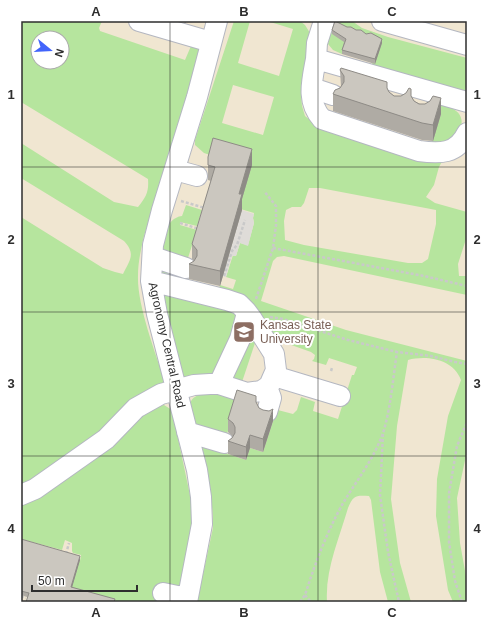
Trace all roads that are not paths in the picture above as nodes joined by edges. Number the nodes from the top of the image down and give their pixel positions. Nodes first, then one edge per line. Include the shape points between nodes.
1 (139, 21) edge
2 (217, 21) edge
3 (324, 21) edge
4 (383, 21) edge
5 (211, 42) junction
6 (467, 45) edge
7 (316, 59) junction
8 (312, 88) junction
9 (333, 95) edge
10 (467, 102) edge
11 (467, 133) edge
12 (175, 170) junction
13 (197, 176) dead end
14 (153, 257) junction
15 (186, 268) dead end
16 (151, 281) junction
17 (247, 312) junction
18 (219, 384) junction
19 (176, 390) junction
20 (259, 390) junction
21 (340, 396) dead end
22 (267, 412) edge
23 (187, 432) junction
24 (224, 443) dead end
25 (21, 495) edge
26 (163, 593) dead end
27 (187, 600) edge

1 - 5 street
2 - 5 street, Agronomy Central Road
3 - 7 street
4 - 6 street
5 - 12 street, Agronomy Central Road
7 - 8 street
7 - 10 street via 394,91
8 - 9 street
8 - 11 street via 313,104 322,119 382,135 434,153 447,152 456,147
12 - 13 street
12 - 14 street, Agronomy Central Road via 155,238
14 - 15 street
14 - 16 street, Agronomy Central Road
16 - 17 street via 227,300 239,304
16 - 19 street, Agronomy Central Road
17 - 18 street via 240,339
17 - 20 street via 274,354 276,362 276,370
18 - 19 street via 194,385
18 - 20 street via 232,389
19 - 23 street, Agronomy Central Road
19 - 25 street via 161,394 136,408 106,439 35,489
20 - 21 street
20 - 22 street via 271,398
23 - 24 street
23 - 27 street, Agronomy Central Road via 197,470 202,517 201,534
26 - 27 street

